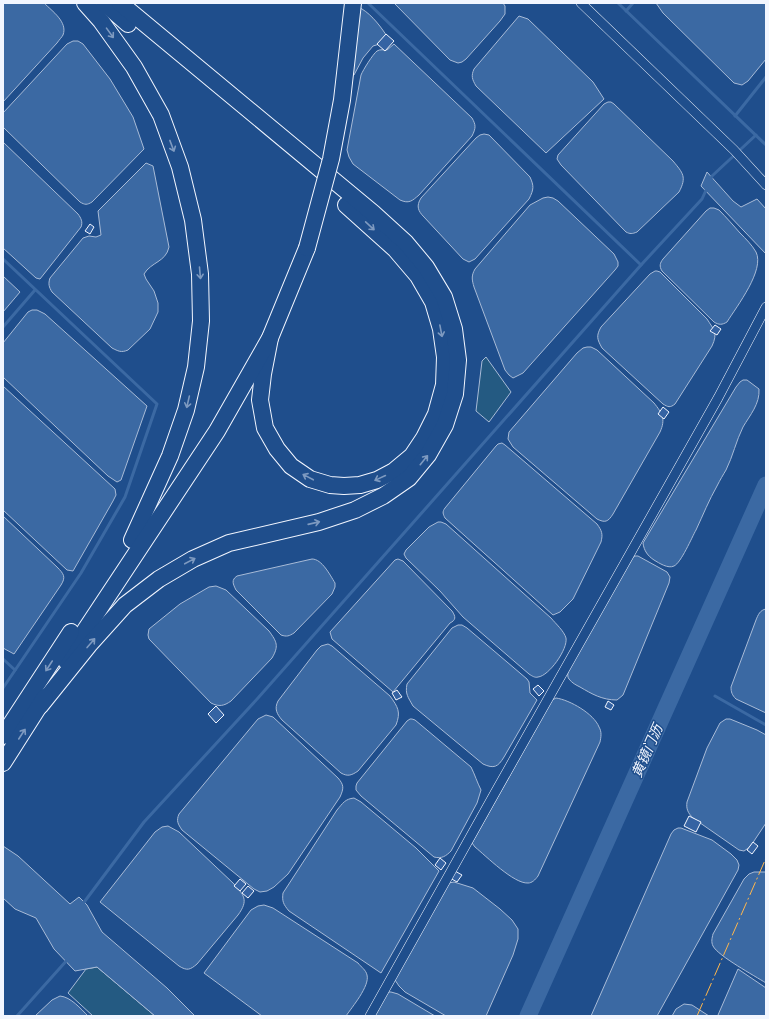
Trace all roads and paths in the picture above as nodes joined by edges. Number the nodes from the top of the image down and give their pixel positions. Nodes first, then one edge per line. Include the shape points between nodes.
1 (85, 3) edge
2 (104, 3) edge
3 (120, 3) edge
4 (343, 3) edge
5 (353, 3) edge
6 (581, 3) edge
7 (766, 185) edge
8 (766, 307) edge
9 (270, 338) junction
10 (213, 430) junction
11 (132, 540) junction
12 (40, 706) junction
13 (3, 736) edge
14 (3, 763) edge
15 (370, 1016) edge

1 -> 11 highway via 134,67 161,116 180,167 193,220 200,274 201,321 196,367 186,410 170,456
2 -> 9 highway via 359,216 395,249 418,276 433,302 441,329 445,357 444,385 436,414 412,456 394,471 360,485 330,485 310,479 291,466 265,428 260,400 262,374
12 -> 3 highway via 125,605 158,579 193,559 229,543 318,522 355,510 383,496 409,478 428,455 445,425 455,394 458,360 454,328 444,298 426,267 406,243
4 - 10 highway via 326,134 302,238 278,302
5 - 9 highway, bridge via 342,100 331,159 307,248
6 - 7 street via 729,144
8 - 15 street via 718,398
9 - 10 highway
10 - 11 highway
10 - 12 highway via 76,644
11 -> 13 highway
14 -> 12 highway

